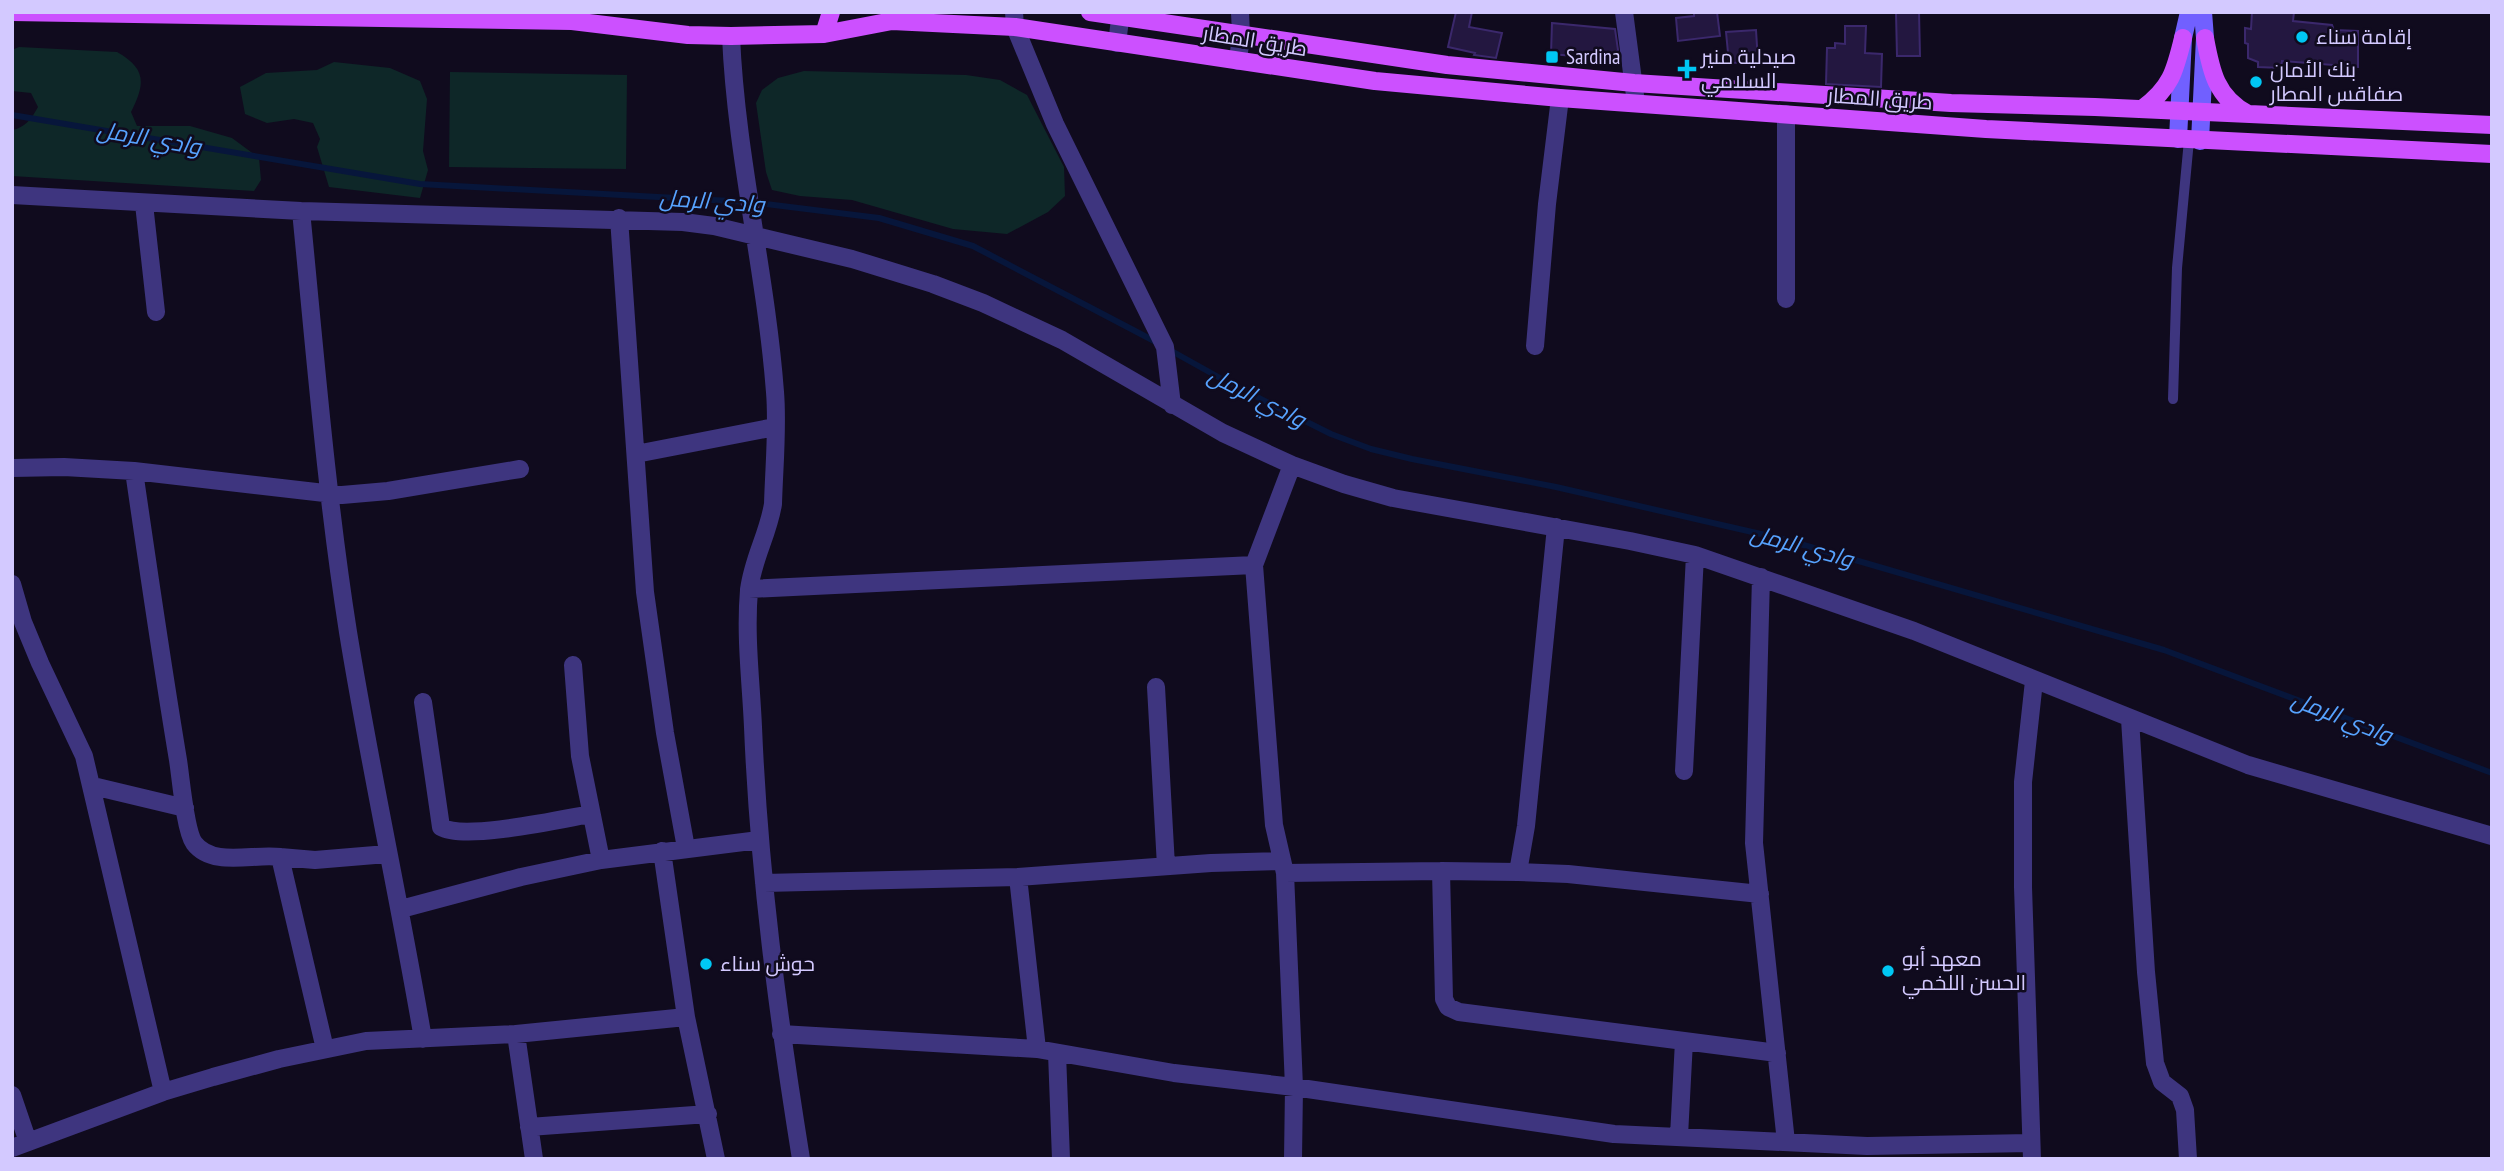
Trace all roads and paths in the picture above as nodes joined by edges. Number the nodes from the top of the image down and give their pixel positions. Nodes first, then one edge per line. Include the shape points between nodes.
1 (12, 12) edge
2 (831, 12) edge
3 (1090, 12) edge
4 (1240, 12) edge
5 (1624, 12) edge
6 (2189, 12) edge
7 (2203, 12) edge
8 (43, 13) edge
9 (182, 14) edge
10 (1121, 14) edge
11 (646, 20) edge
12 (1014, 20) edge
13 (824, 34) junction
14 (1241, 35) junction
15 (731, 36) junction
16 (2183, 38) junction
17 (2205, 38) junction
18 (1117, 43) junction
19 (1238, 61) junction
20 (1634, 83) junction
21 (1560, 98) junction
22 (1636, 103) junction
23 (2143, 109) junction
24 (2179, 111) junction
25 (2201, 112) junction
26 (1786, 114) junction
27 (2251, 116) junction
28 (2492, 125) edge
29 (2189, 140) junction
30 (2492, 154) edge
31 (12, 195) edge
32 (144, 204) junction
33 (301, 211) junction
34 (619, 218) junction
35 (754, 235) junction
36 (1786, 299) dead end
37 (156, 312) dead end
38 (1535, 346) dead end
39 (2173, 398) dead end
40 (1172, 405) junction
41 (775, 427) junction
42 (636, 454) junction
43 (1293, 465) junction
44 (12, 468) edge
45 (520, 468) dead end
46 (134, 471) junction
47 (328, 494) junction
48 (1556, 527) junction
49 (1695, 555) junction
50 (1254, 565) junction
51 (1761, 577) junction
52 (12, 584) edge
53 (750, 589) junction
54 (573, 664) dead end
55 (2034, 681) junction
56 (1156, 687) dead end
57 (423, 702) dead end
58 (2130, 719) junction
59 (1684, 771) dead end
60 (93, 786) junction
61 (185, 808) junction
62 (591, 814) junction
63 (2492, 836) edge
64 (759, 840) junction
65 (686, 848) junction
66 (662, 851) junction
67 (387, 854) junction
68 (280, 857) junction
69 (601, 860) junction
70 (1166, 866) junction
71 (1283, 867) junction
72 (1441, 871) junction
73 (1518, 872) junction
74 (1018, 877) junction
75 (764, 883) junction
76 (1760, 894) junction
77 (401, 909) junction
78 (686, 1017) junction
79 (516, 1034) junction
80 (781, 1034) junction
81 (423, 1039) junction
82 (1684, 1041) junction
83 (325, 1049) junction
84 (1037, 1049) junction
85 (1057, 1053) junction
86 (1777, 1053) junction
87 (1294, 1087) junction
88 (163, 1092) junction
89 (12, 1095) edge
90 (708, 1114) junction
91 (529, 1127) junction
92 (1679, 1136) junction
93 (1786, 1142) junction
94 (20, 1145) edge
95 (2031, 1151) edge
96 (534, 1159) edge
97 (716, 1159) edge
98 (801, 1159) edge
99 (1061, 1159) edge
100 (1293, 1159) edge
101 (2188, 1159) edge

1 - 8 main road, طريق المطار
2 - 13 main road
3 - 10 main road, طريق المطار
4 - 14 street
5 - 20 street
6 - 16 main road
7 - 17 main road
8 - 9 main road, طريق المطار
9 - 11 main road, طريق المطار
10 - 14 main road, طريق المطار
10 - 18 street
11 - 15 main road, طريق المطار via 688,35
12 - 13 main road, طريق المطار via 892,21
12 - 18 main road, طريق المطار
12 - 40 street via 1055,124 1165,347
13 - 15 main road, طريق المطار
14 - 19 street
14 - 20 main road, طريق المطار via 1447,65
15 - 35 street
16 - 23 main road via 2169,84
16 - 24 main road
17 - 25 main road
17 - 27 main road via 2218,85
18 - 19 main road, طريق المطار
19 - 21 main road, طريق المطار via 1375,82
20 - 22 street
20 - 23 main road, طريق المطار via 1951,103
21 - 22 main road, طريق المطار
21 - 38 street
22 - 26 main road, طريق المطار
23 - 24 main road, طريق المطار
24 - 25 main road, طريق المطار
24 - 29 main road
25 - 27 main road, طريق المطار
25 - 29 main road
26 - 29 main road, طريق المطار
26 - 36 street
27 - 28 main road, طريق المطار
29 - 30 main road, طريق المطار
29 - 39 lane via 2177,268
31 - 32 street
32 - 33 street
32 - 37 street
33 - 34 street
33 - 47 street
34 - 35 street via 683,222
34 - 42 street
35 - 40 street via 891,271 982,303 1062,340
35 - 41 street via 776,395
40 - 43 street
41 - 42 street
41 - 53 street via 770,520 755,559
42 - 65 street via 645,592
43 - 48 street via 1393,498
43 - 50 street
44 - 46 street
45 - 47 street via 362,495
46 - 47 street
46 - 61 street
47 - 67 street
48 - 49 street
48 - 73 street
49 - 51 street
49 - 59 street
50 - 53 street
50 - 71 street via 1274,825
51 - 55 street via 1914,631
51 - 76 street via 1754,843
52 - 60 street via 23,622
53 - 64 street via 747,630
54 - 62 street via 577,730
55 - 58 street
55 - 95 street via 2023,782
56 - 70 street
57 - 62 street via 441,827 461,832
58 - 63 street via 2248,765
58 - 101 street via 2155,1063 2162,1082 2180,1096 2185,1110
60 - 61 street
60 - 88 street
61 - 68 street via 194,842 205,853 229,858
62 - 69 street
64 - 65 street
64 - 75 street
65 - 66 street
66 - 69 street
66 - 78 street
67 - 68 street via 315,860
67 - 77 street
68 - 83 street
69 - 77 street
70 - 71 street
70 - 74 street
71 - 72 street
71 - 87 street
72 - 73 street
72 - 82 street via 1444,999 1448,1007
73 - 76 street
74 - 75 street
74 - 84 street
75 - 80 street
76 - 86 street
77 - 81 street
78 - 79 street
78 - 90 street
79 - 81 street
79 - 91 street
80 - 84 street
80 - 98 street
81 - 83 street via 366,1041
82 - 86 street
82 - 92 street
83 - 88 street
84 - 85 street
85 - 87 street
85 - 99 street
86 - 93 street
87 - 92 street via 1614,1134
87 - 100 street
88 - 94 street
89 - 94 street
90 - 91 street
90 - 97 street
91 - 96 street
92 - 93 street
93 - 95 street

